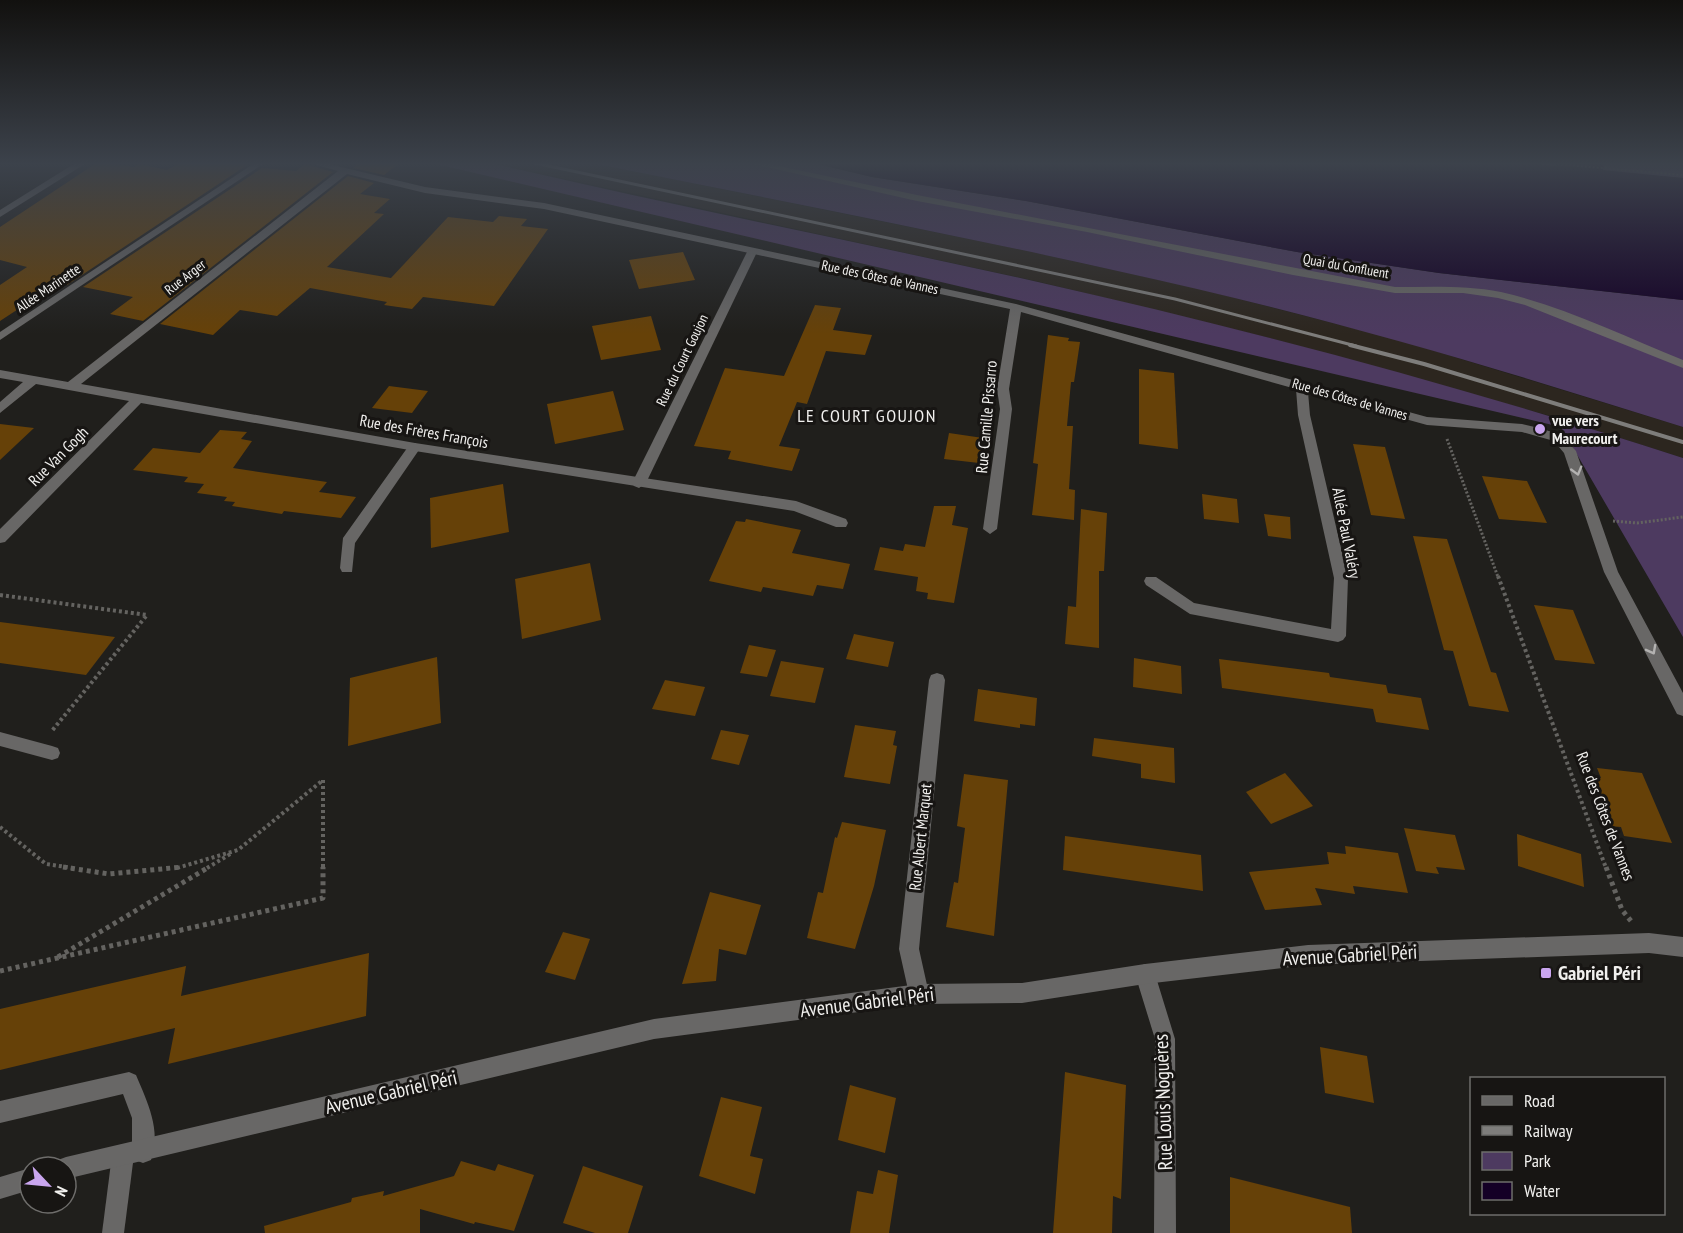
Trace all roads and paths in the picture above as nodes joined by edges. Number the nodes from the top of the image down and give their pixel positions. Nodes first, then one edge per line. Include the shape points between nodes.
1 (175, 220) edge
2 (283, 220) edge
3 (608, 220) edge
4 (1035, 220) edge
5 (753, 250) junction
6 (1016, 307) junction
7 (0, 337) edge
8 (1683, 364) edge
9 (0, 374) edge
10 (34, 379) junction
11 (70, 386) junction
12 (1302, 386) junction
13 (140, 397) junction
14 (0, 409) edge
15 (1441, 424) junction
16 (415, 447) junction
17 (639, 483) junction
18 (1683, 517) edge
19 (1591, 519) junction
20 (841, 523) dead end
21 (990, 529) dead end
22 (0, 538) edge
23 (347, 568) dead end
24 (1151, 581) dead end
25 (0, 595) edge
26 (937, 680) dead end
27 (1683, 709) edge
28 (0, 739) edge
29 (45, 751) joint
30 (0, 827) edge
31 (238, 850) junction
32 (1650, 944) junction
33 (1683, 947) edge
34 (55, 959) junction
35 (0, 971) edge
36 (1144, 974) junction
37 (919, 994) junction
38 (0, 1112) edge
39 (133, 1153) junction
40 (78, 1165) edge
41 (18, 1183) edge
42 (0, 1188) edge
43 (113, 1233) edge
44 (1165, 1233) edge

1 - 7 street, Allée Marinette
2 - 11 street, Rue Arger
3 - 5 street, Rue des Côtes de Vannes
4 - 8 street, Quai du Confluent via 1395,290 1463,290 1498,295 1529,303
5 - 6 street, Rue des Côtes de Vannes
5 - 17 street, Rue du Court Goujon
6 - 12 street, Rue des Côtes de Vannes
6 - 21 street, Rue Camille Pissarro via 1003,389 1006,409
9 - 10 street, Rue des Frères François
10 - 11 street, Rue des Frères François
10 - 14 street
11 - 13 street, Rue des Frères François
12 - 15 street, Rue des Côtes de Vannes
12 - 24 street, Allée Paul Valéry via 1304,415 1341,578 1338,636 1190,608
13 - 16 street, Rue des Frères François
13 - 22 street, Rue Van Gogh
15 -> 19 street, Rue des Côtes de Vannes via 1522,428 1558,438 1570,451
15 - 32 path, Rue des Côtes de Vannes via 1622,910
16 - 17 street, Rue des Frères François
16 - 23 street via 348,542
17 - 20 street, Rue des Frères François via 796,506
18 - 19 path via 1636,523
19 -> 27 street, Rue des Côtes de Vannes via 1611,572
25 - 29 path via 147,615
26 - 37 street, Rue Albert Marquet via 909,949
28 - 29 street
30 - 31 path via 46,864 109,874 174,869
31 - 34 path
31 - 34 path via 323,780 322,898
32 - 33 street, Avenue Gabriel Péri
32 - 36 street, Avenue Gabriel Péri via 1308,955
34 - 35 path
36 - 37 street, Avenue Gabriel Péri via 1022,993
36 - 44 street, Rue Louis Noguères via 1165,1039
37 - 39 street, Avenue Gabriel Péri via 654,1029
38 - 39 street via 129,1082 143,1118
39 - 40 street, Avenue Gabriel Péri
39 - 43 street
41 - 42 street

